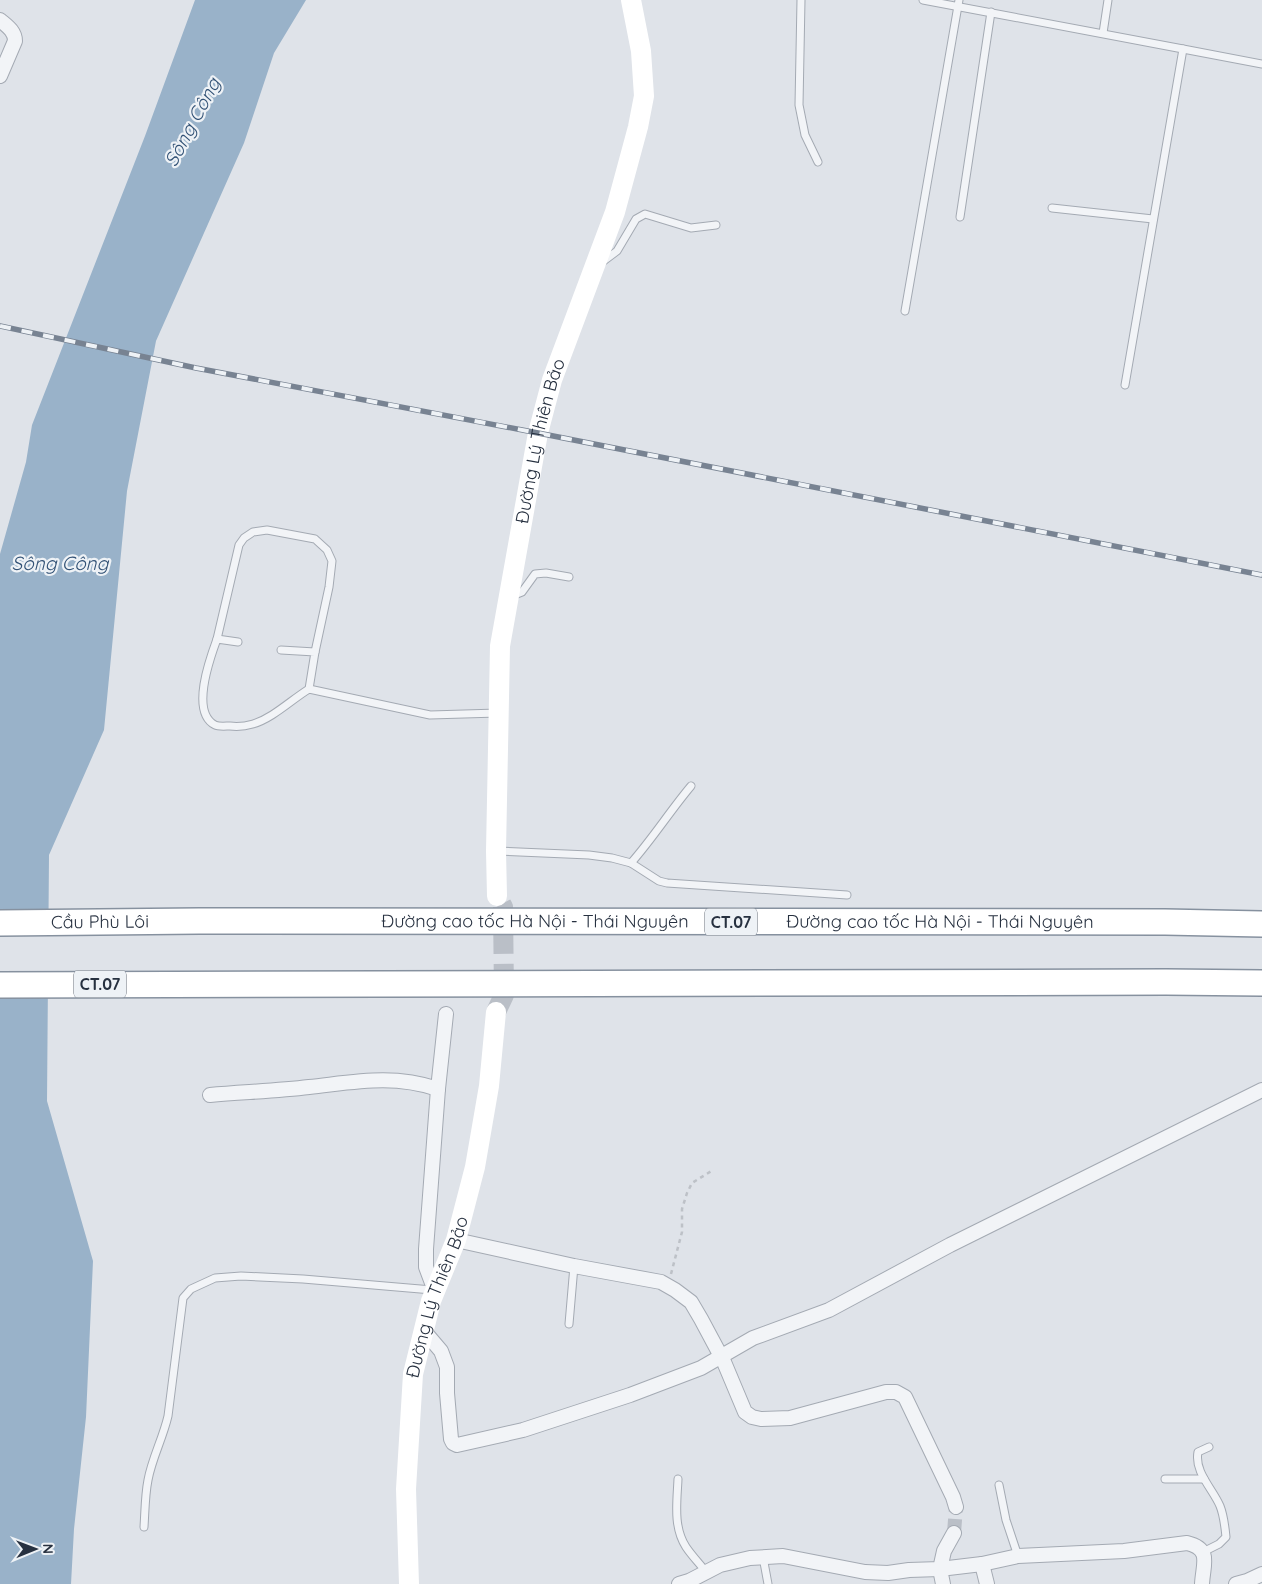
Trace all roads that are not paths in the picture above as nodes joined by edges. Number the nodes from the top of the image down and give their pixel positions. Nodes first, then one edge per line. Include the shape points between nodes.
1 (631, 0) edge
2 (801, 0) edge
3 (923, 0) edge
4 (1108, 0) edge
5 (958, 3) edge
6 (991, 12) junction
7 (0, 20) edge
8 (1103, 34) junction
9 (1183, 49) junction
10 (1262, 64) edge
11 (0, 76) edge
12 (818, 162) dead end
13 (1052, 208) dead end
14 (960, 216) dead end
15 (1153, 219) junction
16 (716, 225) dead end
17 (595, 267) junction
18 (905, 311) dead end
19 (1125, 384) dead end
20 (569, 577) dead end
21 (509, 597) junction
22 (217, 639) junction
23 (238, 642) dead end
24 (281, 650) dead end
25 (315, 652) junction
26 (309, 689) junction
27 (498, 713) junction
28 (691, 786) dead end
29 (496, 850) junction
30 (631, 862) junction
31 (847, 894) dead end
32 (497, 896) tunnel mouth
33 (199, 921) joint
34 (0, 923) edge
35 (1262, 924) edge
36 (0, 984) edge
37 (1262, 984) edge
38 (496, 1012) tunnel mouth
39 (446, 1014) dead end
40 (438, 1089) junction
41 (1262, 1090) edge
42 (210, 1095) dead end
43 (456, 1240) junction
44 (574, 1266) junction
45 (435, 1291) junction
46 (569, 1324) dead end
47 (424, 1331) junction
48 (720, 1356) junction
49 (1209, 1447) dead end
50 (678, 1479) dead end
51 (1166, 1479) dead end
52 (1204, 1479) junction
53 (998, 1485) dead end
54 (956, 1507) tunnel mouth
55 (144, 1527) dead end
56 (954, 1532) tunnel mouth
57 (1203, 1552) junction
58 (1018, 1556) junction
59 (763, 1557) junction
60 (982, 1564) junction
61 (940, 1568) junction
62 (706, 1572) junction
63 (1262, 1574) edge
64 (409, 1584) edge
65 (679, 1584) edge
66 (768, 1584) edge
67 (943, 1584) edge
68 (987, 1584) edge
69 (1202, 1584) edge
70 (1236, 1584) edge

1 - 17 main road, Đường Lý Thiên Bảo via 641,51 644,96 615,212
2 - 12 lane via 799,105 805,135
3 - 5 lane
4 - 8 lane
5 - 6 lane
5 - 18 lane
6 - 8 lane
6 - 14 lane
7 - 11 street via 15,36
8 - 9 lane
9 - 10 lane
9 - 15 lane
13 - 15 lane
15 - 19 lane
16 - 17 lane via 692,228 645,214 636,219 618,251
17 - 21 main road, Đường Lý Thiên Bảo via 550,389 538,433
20 - 21 lane via 535,574 522,592
21 - 27 main road, Đường Lý Thiên Bảo via 500,646
22 - 23 lane
22 - 25 lane via 239,545 252,532 267,530 315,539 332,561 330,587
22 - 26 lane via 205,681 203,708 216,726 254,724
24 - 25 lane
25 - 26 lane
26 - 27 lane via 430,715
27 - 29 main road, Đường Lý Thiên Bảo
28 - 30 lane
29 - 30 lane via 589,855
29 - 32 main road, Đường Lý Thiên Bảo
30 - 31 lane via 667,883
33 - 34 highway, Cầu Phù Lôi / CT.07
33 - 35 highway, Đường cao tốc Hà Nội - Thái Nguyên / CT.07
36 - 37 highway, CT.07
38 - 43 main road, Đường Lý Thiên Bảo via 475,1167
39 - 40 street
40 - 42 street via 419,1083 379,1080
40 - 45 street via 426,1249 426,1267
41 - 48 street via 829,1310 753,1338
43 - 44 street
43 - 45 main road, Đường Lý Thiên Bảo
44 - 46 lane
44 - 48 street via 661,1282 675,1290 691,1302
45 - 47 main road, Đường Lý Thiên Bảo
45 - 55 lane via 241,1276 214,1278 191,1289 183,1298 168,1416 148,1480
47 - 48 street via 442,1351 451,1439 457,1445 523,1430 630,1395 701,1368
47 - 64 main road, Đường Lý Thiên Bảo via 414,1374 406,1489
48 - 54 street via 745,1412 760,1419 790,1418 886,1392 905,1397
49 - 52 lane via 1198,1452 1197,1457
50 - 62 lane via 680,1534 686,1548
51 - 52 lane
52 - 57 lane via 1220,1505 1226,1537
53 - 58 lane
56 - 61 street
57 - 58 street via 1196,1545 1187,1543
57 - 69 street
58 - 60 street
59 - 61 street via 783,1556 866,1572
59 - 62 street via 720,1565
59 - 66 lane
60 - 61 street
60 - 68 street
61 - 67 street
62 - 65 street
63 - 70 street

